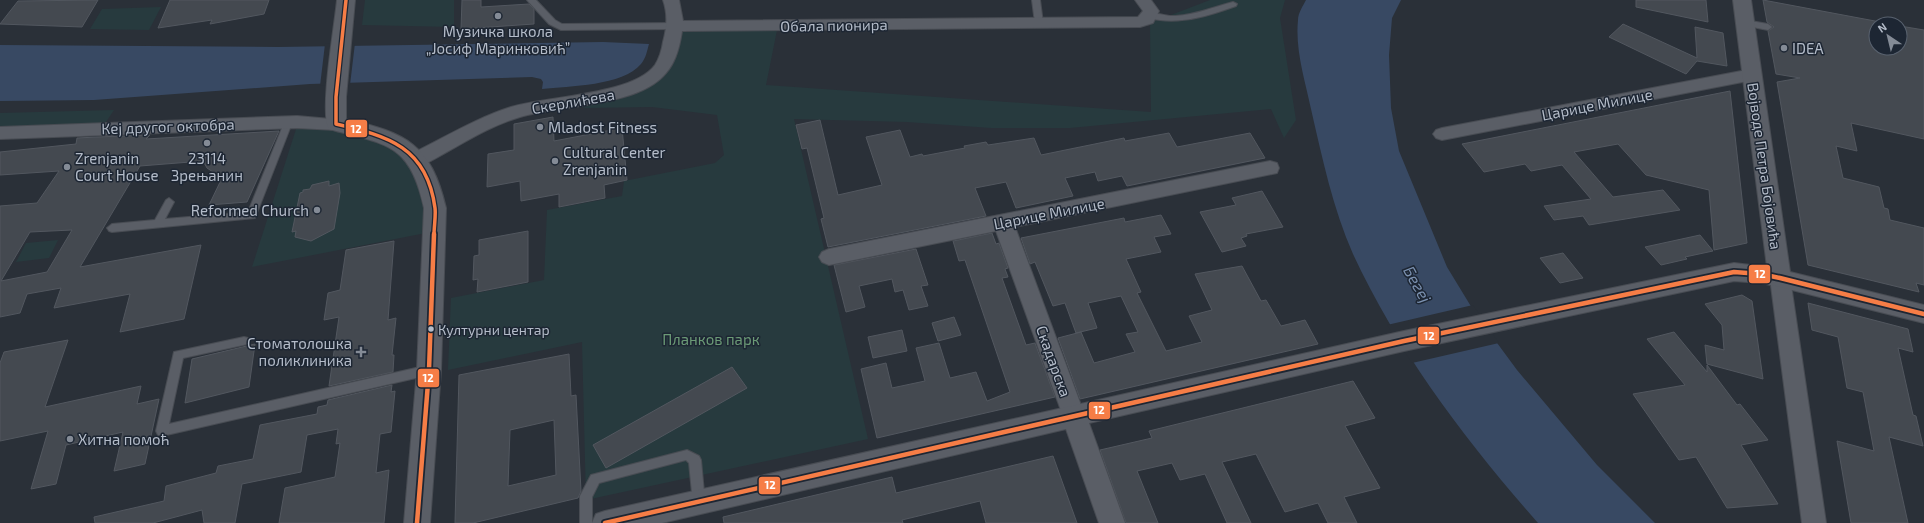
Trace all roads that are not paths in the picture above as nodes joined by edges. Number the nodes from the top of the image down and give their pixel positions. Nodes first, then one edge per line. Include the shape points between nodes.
1 (346, 0) edge
2 (531, 0) edge
3 (671, 0) edge
4 (1036, 0) edge
5 (1143, 0) edge
6 (1742, 0) edge
7 (1233, 4) dead end
8 (1148, 18) junction
9 (1039, 23) junction
10 (1745, 23) junction
11 (675, 26) junction
12 (1768, 27) dead end
13 (1752, 74) junction
14 (288, 123) junction
15 (336, 124) junction
16 (0, 133) edge
17 (1442, 134) dead end
18 (418, 159) junction
19 (1270, 168) dead end
20 (168, 202) dead end
21 (1003, 222) junction
22 (158, 223) junction
23 (112, 228) dead end
24 (829, 258) dead end
25 (1780, 278) junction
26 (1924, 314) edge
27 (244, 341) dead end
28 (429, 370) junction
29 (1074, 416) junction
30 (699, 503) junction
31 (417, 523) edge
32 (586, 523) edge
33 (605, 523) edge
34 (1112, 523) edge
35 (1814, 523) edge

1 - 15 street via 336,97
2 - 11 lane, Обала пионира via 540,6 550,20 562,27
3 - 11 street, Скерлићева
4 - 9 lane
5 - 8 street via 1150,11
6 - 10 street, Војводе Петра Бојовића
7 - 8 lane via 1209,13 1174,20
8 - 9 street, Обала пионира via 1140,22
9 - 11 street, Обала пионира
10 - 12 lane
10 - 13 street, Војводе Петра Бојовића
11 - 18 street, Скерлићева via 666,61 659,71 642,84 625,91 536,106 510,114
13 - 17 street, Царице Милице
13 - 25 street, Војводе Петра Бојовића
14 - 15 street, Кеј другог октобра
14 - 16 street, Кеј другог октобра
14 - 22 lane via 252,215
15 - 18 street via 387,138 404,147
18 - 28 street via 427,174 435,208
19 - 21 street, Царице Милице
20 - 22 lane
21 - 24 street, Царице Милице
21 - 29 street, Скадарска
22 - 23 lane
25 - 26 street
25 - 29 street via 1734,272 1540,311
25 - 35 street, Војводе Петра Бојовића
27 - 28 lane via 178,355 162,431
28 - 31 street
29 - 30 street
29 - 34 street, Скадарска
30 - 32 lane via 695,460 687,455 595,479 586,496
30 - 33 street

